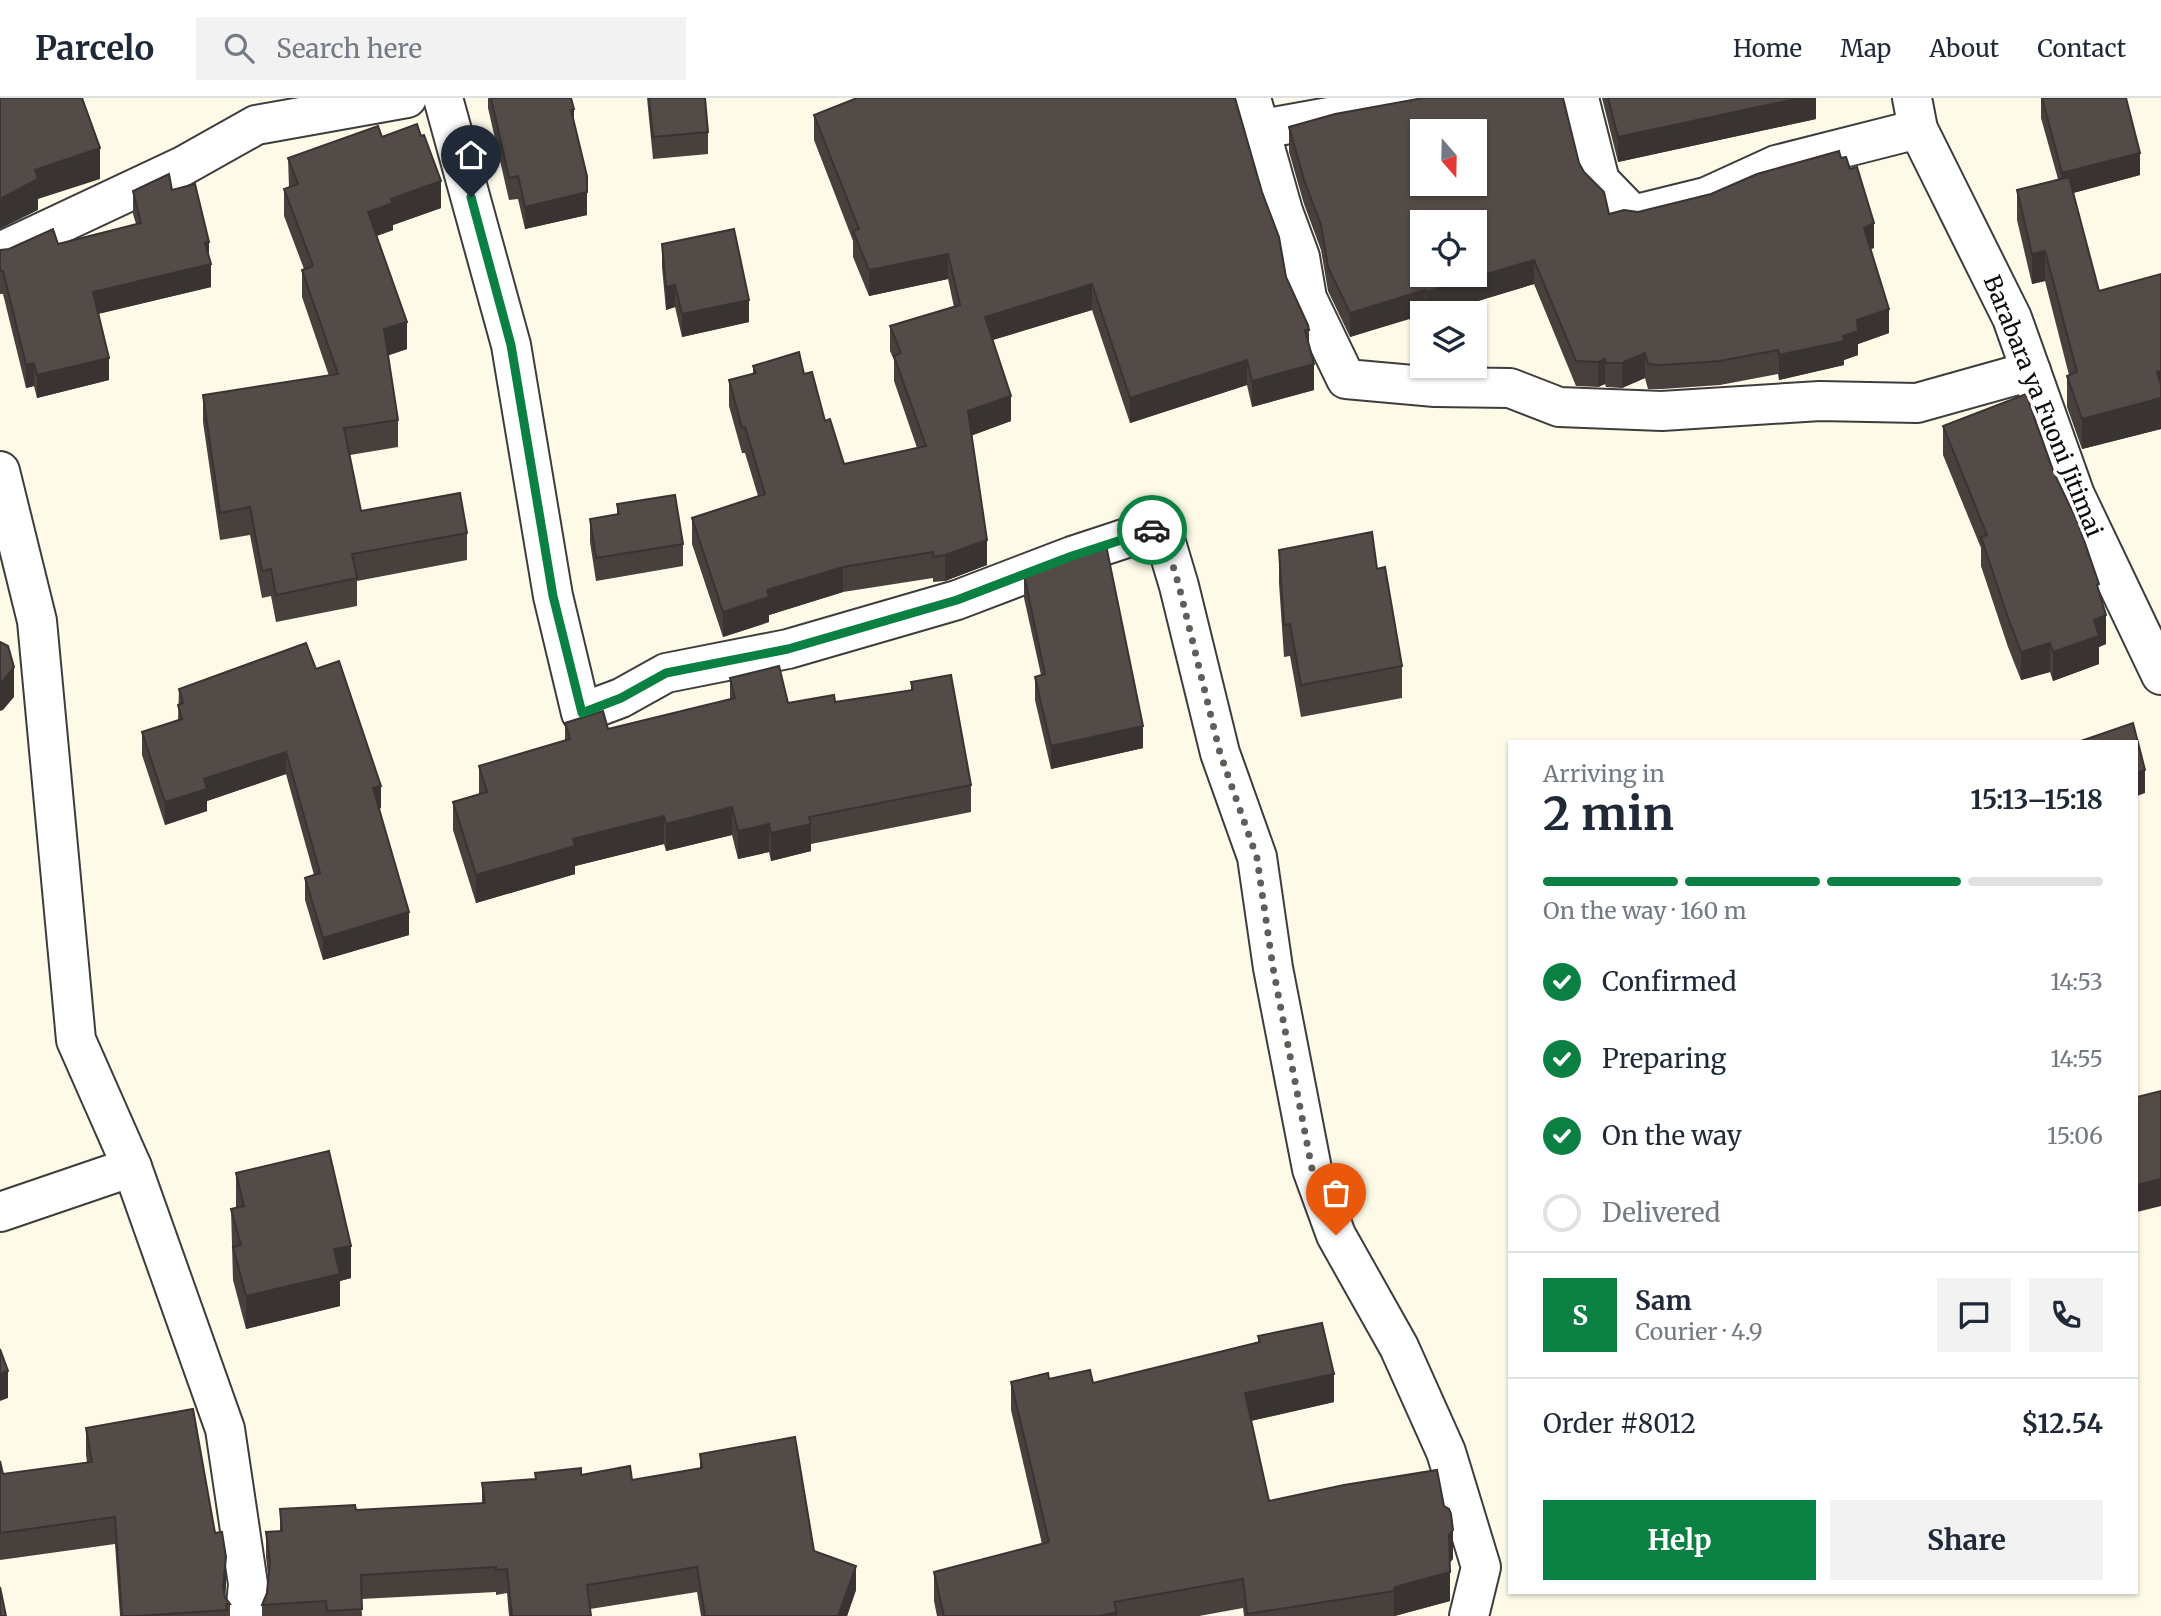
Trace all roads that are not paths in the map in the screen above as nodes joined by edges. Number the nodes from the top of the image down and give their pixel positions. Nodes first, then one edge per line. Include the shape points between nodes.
1 (408, 98) edge
2 (443, 98) edge
3 (1435, 98) edge
4 (1579, 98) edge
5 (254, 111) edge
6 (1256, 113) edge
7 (1915, 113) edge
8 (0, 252) edge
9 (2031, 371) junction
10 (0, 471) edge
11 (2161, 675) edge
12 (132, 1167) junction
13 (0, 1212) edge
14 (245, 1616) edge
15 (1469, 1616) edge

1 - 5 street
2 - 15 street via 511,345 553,596 582,713 666,673 788,649 957,600 1072,556 1162,529 1220,753 1257,858 1312,1169 1336,1235 1399,1347 1446,1452 1481,1567
3 - 6 street
4 - 7 street via 1600,181 1633,215 1706,197 1776,165
5 - 8 street via 183,166
6 - 9 street via 1300,257 1307,298 1346,379 1510,388 1559,407 1662,411 1820,401 1917,402
7 - 9 street, Barabara ya Fuoni Jitimai via 2012,318
9 - 11 street, Barabara ya Fuoni Jitimai via 2075,495
10 - 12 street via 37,621 76,1040
12 - 13 street
12 - 14 street via 225,1429 248,1584

